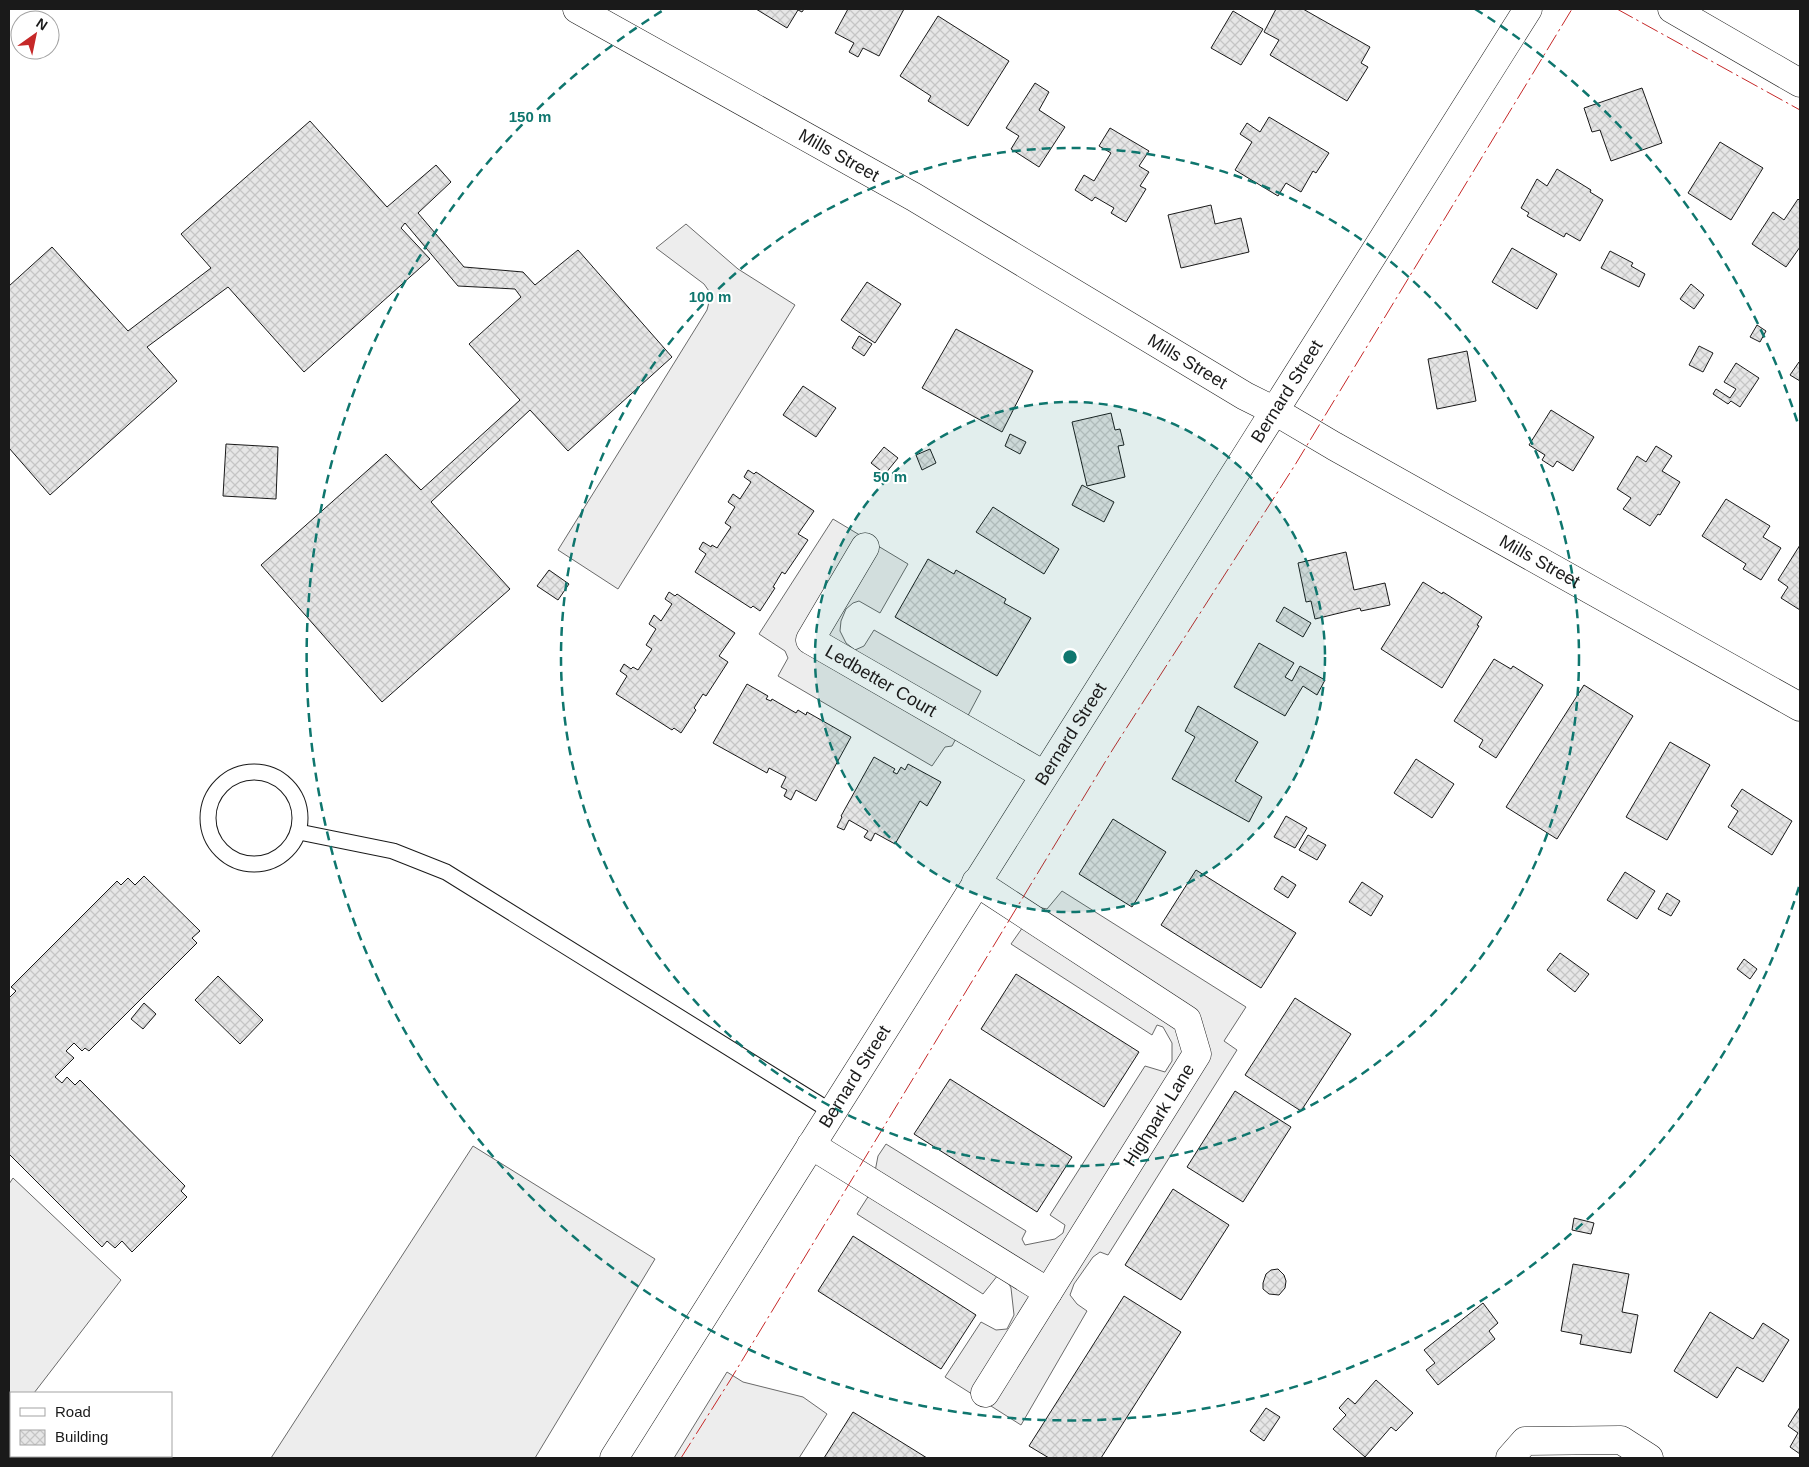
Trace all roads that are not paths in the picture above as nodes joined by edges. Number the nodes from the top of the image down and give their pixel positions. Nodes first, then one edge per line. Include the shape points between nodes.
1 (578, 9) edge
2 (1528, 9) edge
3 (1672, 9) edge
4 (1800, 83) edge
5 (1273, 410) junction
6 (865, 547) dead end
7 (1800, 707) edge
8 (1044, 775) junction
9 (299, 832) junction
10 (976, 882) junction
11 (832, 1112) junction
12 (811, 1144) junction
13 (1048, 1292) junction
14 (985, 1394) dead end
15 (614, 1458) edge
16 (1510, 1458) edge
17 (1649, 1458) edge

1 - 5 street, Mills Street via 914,197
2 - 5 street, Bernard Street
3 - 4 street
5 - 7 street, Mills Street
5 - 8 street, Bernard Street
6 - 8 street, Ledbetter Court via 810,640
8 - 10 street, Bernard Street
9 - 9 lane via 301,816 298,801 289,787 263,772 234,776 212,798 208,812 214,840 223,852 236,860 252,864 281,856
9 - 11 lane via 393,851 446,872
10 - 11 street, Bernard Street
10 - 13 street, Highpark Lane via 1187,1020 1197,1054
11 - 12 street, Bernard Street
12 - 13 street
12 - 15 street, Bernard Street
13 - 14 street, Highpark Lane
16 - 17 street via 1525,1441 1621,1440

